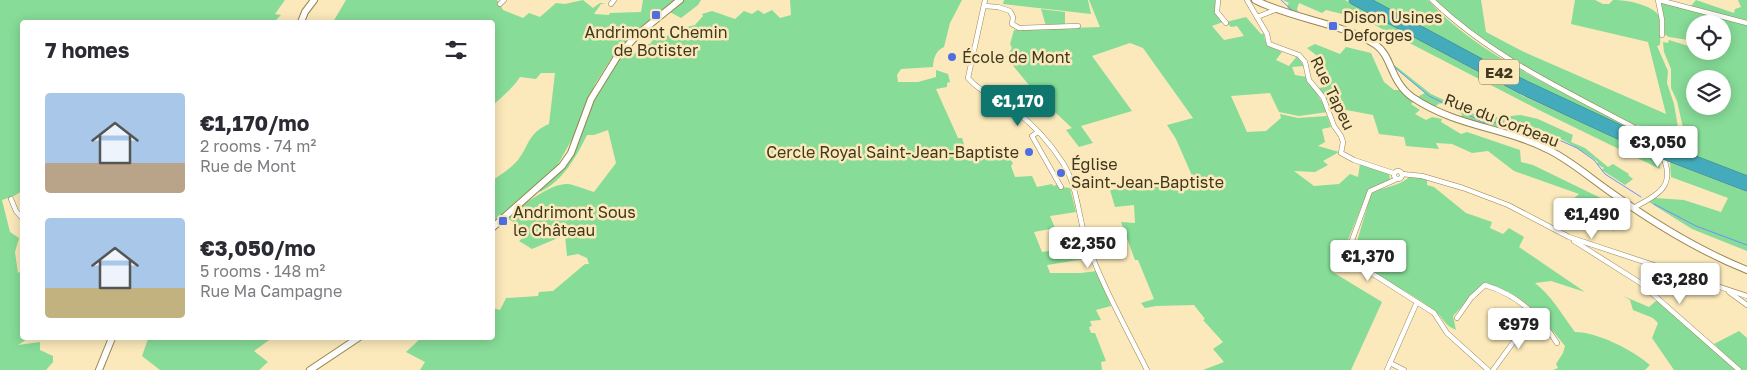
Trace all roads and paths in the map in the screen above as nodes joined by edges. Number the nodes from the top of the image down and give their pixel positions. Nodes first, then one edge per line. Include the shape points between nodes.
1 (314, 0) edge
2 (504, 0) edge
3 (680, 0) edge
4 (985, 0) edge
5 (1218, 0) edge
6 (1247, 0) edge
7 (1255, 0) edge
8 (1352, 0) edge
9 (1364, 0) edge
10 (1432, 0) edge
11 (1658, 0) edge
12 (500, 4) dead end
13 (984, 6) junction
14 (1275, 10) junction
15 (1257, 17) junction
16 (302, 20) edge
17 (1226, 23) dead end
18 (1747, 23) edge
19 (1078, 26) dead end
20 (1662, 35) dead end
21 (1038, 132) junction
22 (1639, 141) junction
23 (1393, 173) junction
24 (1402, 174) junction
25 (1397, 178) junction
26 (1747, 180) edge
27 (1061, 187) dead end
28 (1747, 187) edge
29 (11, 199) dead end
30 (1635, 207) junction
31 (20, 216) edge
32 (495, 225) edge
33 (1569, 237) junction
34 (1747, 270) edge
35 (1725, 290) junction
36 (1747, 296) edge
37 (1417, 302) junction
38 (1747, 305) edge
39 (1534, 314) junction
40 (1457, 318) dead end
41 (111, 340) edge
42 (355, 340) edge
43 (1557, 343) dead end
44 (1390, 363) junction
45 (99, 370) edge
46 (310, 370) edge
47 (1147, 370) edge
48 (1387, 370) edge
49 (1404, 370) edge
50 (1488, 370) edge
51 (1493, 370) edge
52 (1739, 370) edge

1 - 16 street
2 - 12 street
3 - 32 street via 650,23 616,57 591,99 571,153 562,166
4 - 13 street
5 - 17 street via 1217,12
6 - 15 street, Rue Tapeu
7 - 14 street, Rue du Corbeau
8 - 22 highway, E42 via 1522,90
9 - 22 highway, E42
10 - 30 street via 1474,37 1508,59 1634,127 1660,150 1669,174 1667,183 1660,193
11 - 18 street
11 - 20 street
13 - 19 street via 1010,11 1012,24 1019,28
13 - 21 street via 968,78 979,89 1014,110
14 - 15 street
14 - 30 street, Rue du Corbeau via 1371,42 1382,50 1399,85 1426,106 1542,146
15 - 23 street, Rue Tapeu via 1269,44 1299,55 1305,62 1309,80 1323,97 1341,136 1342,153
21 - 27 street via 1032,136
21 - 47 street via 1064,165 1072,182 1089,247
22 - 26 highway, E42, bridge
22 - 28 highway, E42, bridge via 1669,157
23 - 24 street
23 - 25 street
24 - 25 street via 1402,178
24 - 33 street via 1436,180 1495,199
25 - 37 street via 1370,191 1347,254
29 - 31 street
30 - 34 street, Rue du Corbeau via 1708,253
33 - 35 street
33 - 52 street via 1639,282
35 - 36 street
35 - 38 street
37 - 44 street
37 - 50 street via 1434,313 1447,332
39 - 40 street via 1514,296 1485,285
39 - 43 street
39 - 51 street
41 - 45 street
42 - 46 street
44 - 48 street
44 - 49 street

